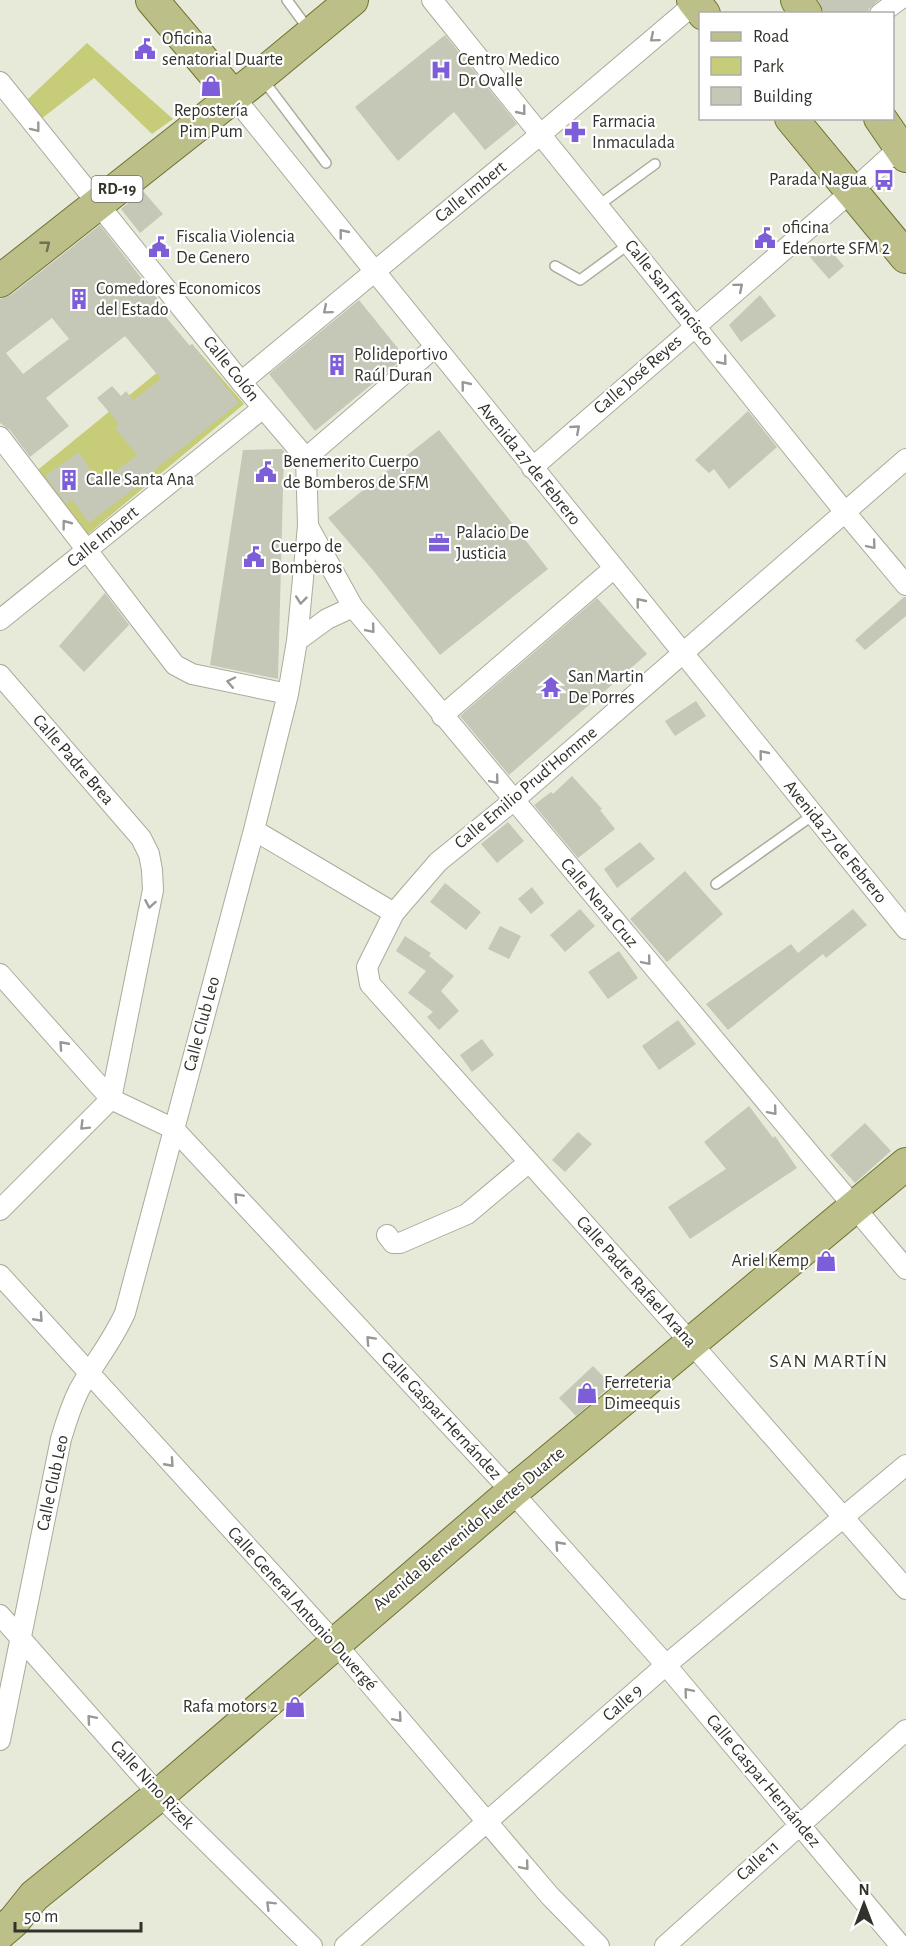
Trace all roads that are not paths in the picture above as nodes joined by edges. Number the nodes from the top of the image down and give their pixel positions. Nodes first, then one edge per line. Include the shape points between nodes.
1 (152, 0) edge
2 (287, 0) edge
3 (352, 0) edge
4 (432, 0) edge
5 (899, 0) edge
6 (698, 4) edge
7 (883, 12) edge
8 (311, 34) junction
9 (260, 76) junction
10 (0, 82) edge
11 (234, 97) junction
12 (793, 120) edge
13 (882, 120) edge
14 (541, 134) junction
15 (904, 148) edge
16 (326, 163) dead end
17 (655, 164) dead end
18 (852, 191) junction
19 (97, 204) junction
20 (599, 205) junction
21 (629, 244) junction
22 (906, 257) edge
23 (555, 266) dead end
24 (374, 271) junction
25 (0, 281) edge
26 (695, 325) junction
27 (435, 347) junction
28 (241, 382) junction
29 (263, 408) junction
30 (0, 437) edge
31 (306, 458) junction
32 (906, 459) edge
33 (532, 468) junction
34 (844, 512) junction
35 (308, 526) junction
36 (86, 550) junction
37 (613, 568) junction
38 (906, 585) edge
39 (353, 607) junction
40 (0, 620) edge
41 (297, 641) junction
42 (681, 653) junction
43 (0, 675) edge
44 (288, 694) junction
45 (442, 716) junction
46 (513, 801) junction
47 (813, 815) junction
48 (254, 830) junction
49 (716, 884) dead end
50 (394, 913) junction
51 (906, 929) edge
52 (0, 974) edge
53 (367, 975) joint
54 (111, 1099) junction
55 (174, 1129) junction
56 (529, 1162) junction
57 (906, 1164) edge
58 (854, 1207) junction
59 (0, 1210) edge
60 (387, 1235) dead end
61 (906, 1269) edge
62 (0, 1275) edge
63 (692, 1344) junction
64 (90, 1374) junction
65 (906, 1465) edge
66 (512, 1492) junction
67 (844, 1518) junction
68 (906, 1589) edge
69 (0, 1615) edge
70 (20, 1638) junction
71 (335, 1643) junction
72 (666, 1665) junction
73 (906, 1730) edge
74 (0, 1740) edge
75 (159, 1796) junction
76 (487, 1821) junction
77 (799, 1824) junction
78 (34, 1896) junction
79 (0, 1906) edge
80 (0, 1933) edge
81 (312, 1946) edge
82 (345, 1946) edge
83 (599, 1946) edge
84 (665, 1946) edge
85 (901, 1946) edge

1 - 11 main road, Avenida 27 de Febrero
2 - 8 lane
3 - 8 main road, RD-19
4 -> 14 street, Calle San Francisco
5 - 7 street
6 -> 14 street, Calle Imbert
8 - 9 main road, RD-19
9 - 11 main road, RD-19
9 - 16 lane
10 -> 19 street, Calle Colón
11 - 19 main road, RD-19
24 -> 11 street, Avenida 27 de Febrero
12 - 18 main road
13 - 15 main road
14 - 20 street, Calle San Francisco
14 - 24 street, Calle Imbert
15 - 18 street, Calle José Reyes
17 - 20 lane
18 - 22 main road
26 -> 18 street, Calle José Reyes
25 -> 19 main road, RD-19
19 - 28 street, Calle Colón
20 - 21 street, Calle San Francisco
21 - 23 lane via 580,280
21 - 26 street, Calle San Francisco
24 - 27 street, Avenida 27 de Febrero
24 -> 28 street, Calle Imbert
33 -> 26 street, Calle José Reyes
26 -> 34 street, Calle San Francisco
27 - 31 street
33 -> 27 street, Avenida 27 de Febrero
28 - 29 street, Calle Colón
29 - 31 street, Calle Colón
29 - 36 street, Calle Imbert
36 -> 30 street
31 - 35 street, Calle Club Leo
32 - 34 street, Calle Emilio Prud'Homme
33 - 37 street, Avenida 27 de Febrero
34 -> 38 street, Calle San Francisco
34 - 42 street, Calle Emilio Prud'Homme
35 - 39 street, Calle Nena Cruz
35 -> 41 street, Calle Club Leo
36 - 40 street, Calle Imbert
44 -> 36 street via 182,670
42 -> 37 street, Avenida 27 de Febrero
37 - 45 street
39 - 41 street via 327,619
39 -> 45 street, Calle Nena Cruz
41 - 44 street, Calle Club Leo
42 - 46 street, Calle Emilio Prud'Homme
47 -> 42 street, Avenida 27 de Febrero
43 -> 54 street, Calle Padre Brea via 146,846 153,890
44 - 48 street, Calle Club Leo
45 -> 46 street, Calle Nena Cruz
46 - 50 street, Calle Emilio Prud'Homme via 438,862
46 -> 58 street, Calle Nena Cruz
47 - 49 lane
47 - 51 street, Avenida 27 de Febrero
48 - 50 street
48 - 55 street, Calle Club Leo
50 - 53 street, Calle Emilio Prud'Homme via 367,967
54 -> 52 street, Calle Gaspar Hernández
53 - 56 street, Calle Padre Rafael Arana via 370,984
54 - 55 street, Calle Gaspar Hernández
54 -> 59 street
55 - 64 street, Calle Club Leo via 125,1312 115,1336
66 -> 55 street, Calle Gaspar Hernández
56 - 60 street via 467,1214 400,1243 393,1243
56 - 63 street, Calle Padre Rafael Arana
57 - 58 main road, Avenida Bienvenido Fuertes Duarte
58 - 61 street, Calle Nena Cruz
58 - 63 main road, Avenida Bienvenido Fuertes Duarte
62 -> 64 street, Calle General Antonio Duvergé
63 - 66 main road, Avenida Bienvenido Fuertes Duarte
63 - 67 street, Calle Padre Rafael Arana
64 - 70 street, Calle Club Leo via 70,1410 61,1439
64 -> 71 street, Calle General Antonio Duvergé
65 - 67 street, Calle 9
66 - 71 main road, Avenida Bienvenido Fuertes Duarte
72 -> 66 street, Calle Gaspar Hernández
67 - 68 street, Calle Padre Rafael Arana
67 - 72 street, Calle 9
69 - 70 street, Calle Nino Rizek
70 - 74 street, Calle Club Leo
75 -> 70 street, Calle Nino Rizek
71 - 75 main road, Avenida Bienvenido Fuertes Duarte
71 -> 76 street, Calle General Antonio Duvergé
72 - 76 street, Calle 9
77 -> 72 street, Calle Gaspar Hernández
73 - 77 street, Calle 11
75 - 78 main road, Avenida Bienvenido Fuertes Duarte
81 -> 75 street, Calle Nino Rizek
76 - 82 street, Calle 9
76 -> 83 street, Calle General Antonio Duvergé via 550,1896
77 - 84 street, Calle 11
77 - 85 street, Calle Gaspar Hernández
78 - 79 main road, Avenida Bienvenido Fuertes Duarte
78 - 80 main road, Avenida Bienvenido Fuertes Duarte

